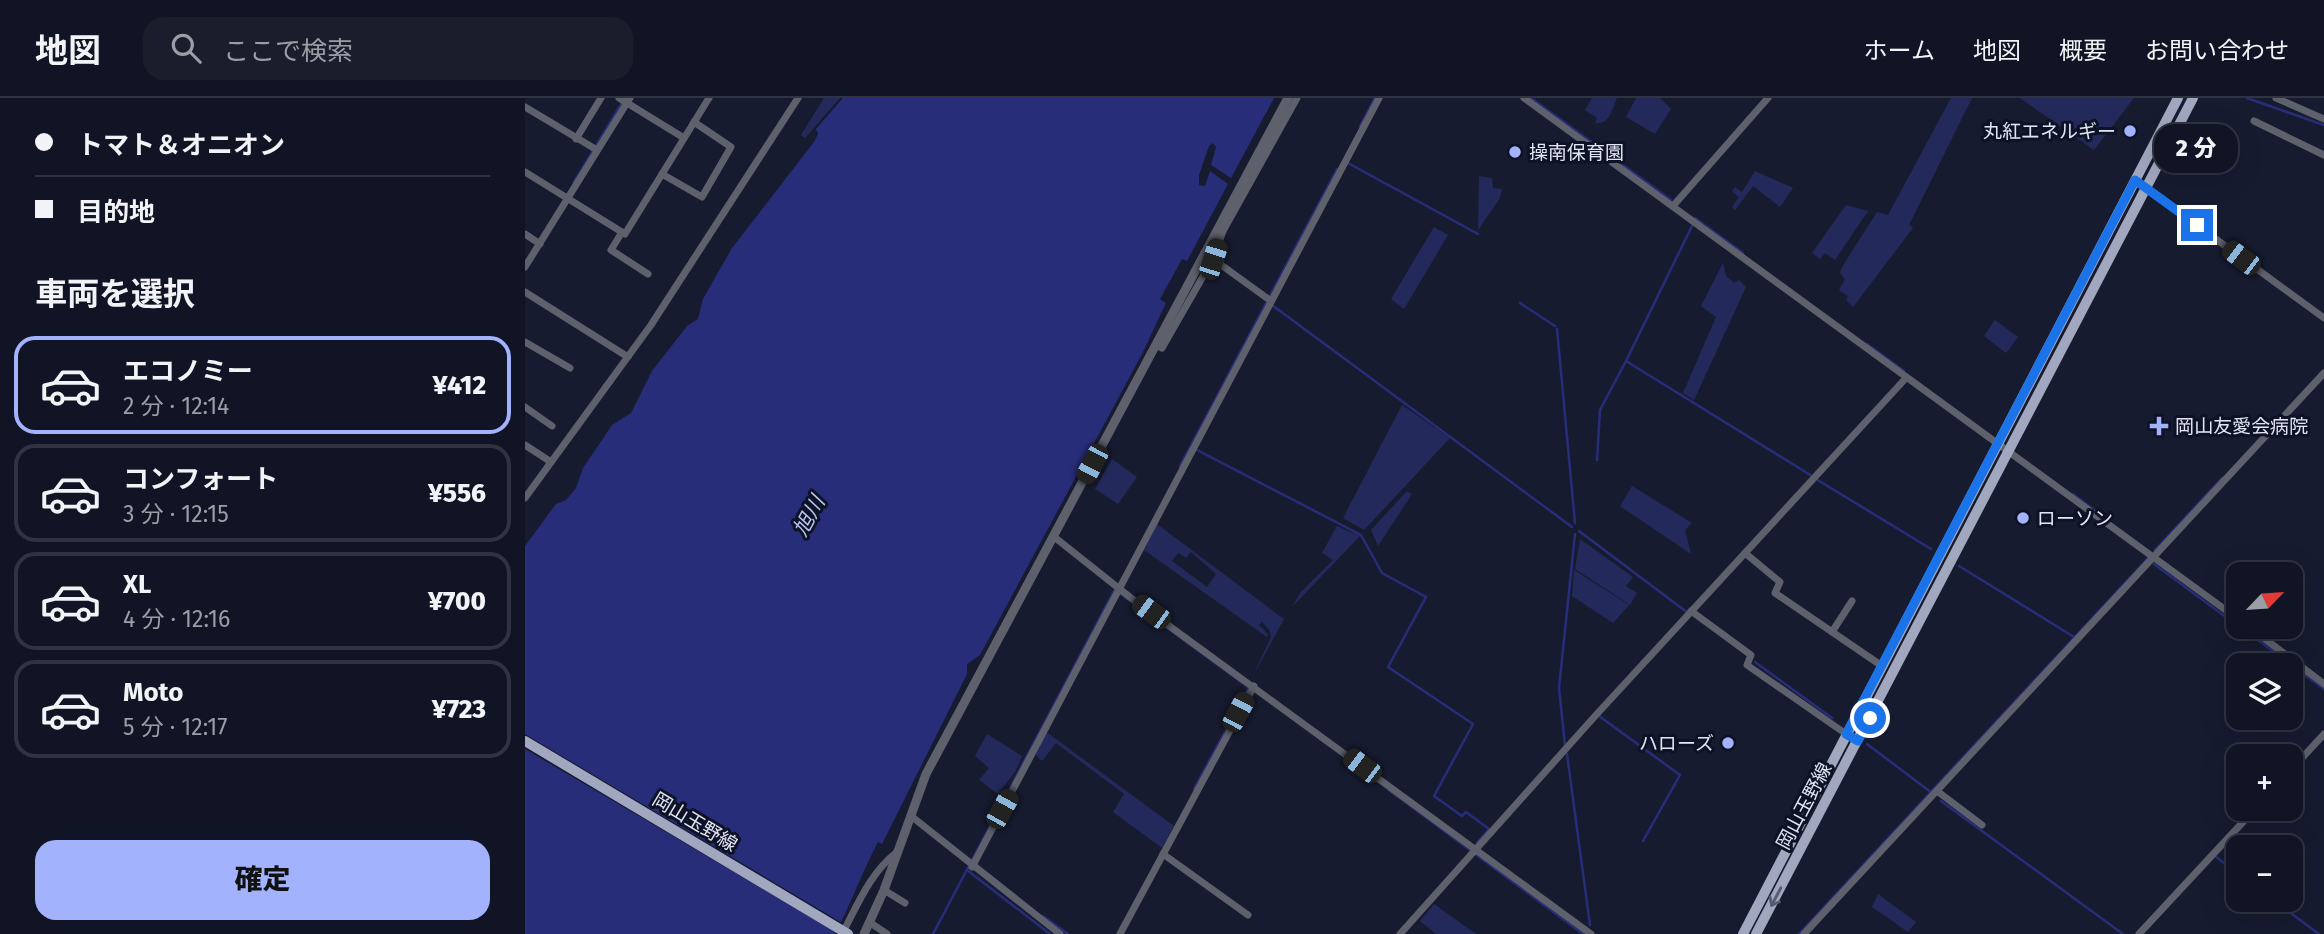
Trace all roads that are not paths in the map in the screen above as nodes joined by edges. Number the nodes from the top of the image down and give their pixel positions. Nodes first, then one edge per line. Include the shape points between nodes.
1 (601, 98) edge
2 (709, 98) edge
3 (798, 98) edge
4 (1287, 98) edge
5 (1297, 98) edge
6 (1379, 98) edge
7 (1524, 98) edge
8 (1768, 98) edge
9 (2178, 98) edge
10 (2193, 98) edge
11 (2276, 98) edge
12 (624, 100) edge
13 (525, 107) edge
14 (2324, 119) edge
15 (2255, 121) dead end
16 (694, 122) junction
17 (684, 138) junction
18 (576, 139) junction
19 (595, 149) junction
20 (2324, 155) edge
21 (525, 172) edge
22 (662, 174) junction
23 (2135, 180) junction
24 (2146, 188) junction
25 (566, 197) junction
26 (1673, 206) junction
27 (1221, 230) junction
28 (622, 232) junction
29 (525, 234) edge
30 (538, 242) junction
31 (1213, 259) junction
32 (525, 267) edge
33 (648, 274) dead end
34 (525, 292) edge
35 (1269, 299) junction
36 (2324, 318) edge
37 (525, 342) edge
38 (1156, 345) junction
39 (628, 357) junction
40 (570, 368) dead end
41 (2324, 373) edge
42 (1906, 378) junction
43 (525, 407) edge
44 (552, 426) dead end
45 (1999, 443) junction
46 (525, 445) edge
47 (2009, 450) junction
48 (551, 462) junction
49 (525, 498) edge
50 (1053, 536) junction
51 (1745, 553) junction
52 (2154, 558) junction
53 (1118, 588) junction
54 (1852, 601) dead end
55 (2226, 610) edge
56 (1690, 613) junction
57 (1832, 632) junction
58 (2265, 639) edge
59 (1881, 666) junction
60 (2324, 684) edge
61 (1253, 688) junction
62 (1846, 734) junction
63 (2324, 734) edge
64 (525, 741) edge
65 (1858, 741) junction
66 (2303, 757) edge
67 (1937, 791) junction
68 (911, 816) junction
69 (2244, 821) edge
70 (1982, 825) dead end
71 (898, 852) junction
72 (1474, 852) junction
73 (1163, 853) junction
74 (970, 865) junction
75 (884, 890) junction
76 (905, 903) dead end
77 (1248, 915) dead end
78 (869, 922) junction
79 (1053, 933) edge
80 (845, 934) edge
81 (864, 934) edge
82 (887, 934) edge
83 (1121, 934) edge
84 (1400, 934) edge
85 (1591, 934) edge
86 (1743, 934) edge
87 (1756, 934) edge
88 (1804, 934) edge
89 (2139, 934) edge

1 - 18 street
2 - 16 street
3 - 39 street
4 - 27 street
5 - 27 street
6 - 35 street
7 - 26 street
8 - 26 street
9 - 23 main road, 岡山玉野線
10 - 24 main road, 岡山玉野線
11 - 14 street
12 - 17 street
12 - 19 street
13 - 18 street
15 - 20 street
16 - 17 street
16 - 22 street via 731,147 724,163 702,197
17 - 22 street
18 - 19 street
19 - 25 street
21 - 25 street
22 - 28 street via 625,234
23 - 24 street
23 - 45 main road, 岡山玉野線
24 - 36 street
24 - 47 main road, 岡山玉野線
25 - 28 street
25 - 30 street
26 - 42 street
27 - 31 street
27 - 38 street
28 - 33 street via 611,250
29 - 30 street
30 - 32 street
31 - 35 street
31 - 38 street via 1163,348
34 - 39 street
35 - 53 street
37 - 40 street
38 - 50 street
39 - 48 street
41 - 52 street
42 - 45 street
42 - 51 street
43 - 44 street
45 - 47 street
45 - 59 main road, 岡山玉野線
46 - 48 street
47 - 52 street
47 - 65 main road, 岡山玉野線
48 - 49 street
50 - 53 street
50 - 68 street via 932,761
51 - 56 street
51 - 57 street via 1780,582 1775,593
52 - 55 street
52 - 67 street
53 - 61 street
53 - 74 street
54 - 57 street
56 - 62 street via 1751,655 1747,665
56 - 72 street
57 - 59 street
58 - 60 street
59 - 62 main road, 岡山玉野線
61 - 72 street
61 - 73 street
62 - 65 street
62 - 86 main road, 岡山玉野線
63 - 66 street
64 - 80 main road, 岡山玉野線
65 -> 87 main road, 岡山玉野線
67 - 70 street
67 - 88 street
68 - 71 street
68 - 74 street
69 - 89 street
71 - 75 street
71 - 80 street via 873,877
72 - 84 street
72 - 85 street
73 - 77 street
73 - 83 street
74 - 79 street
75 - 76 street
75 - 78 street
78 - 81 street
78 - 82 street

